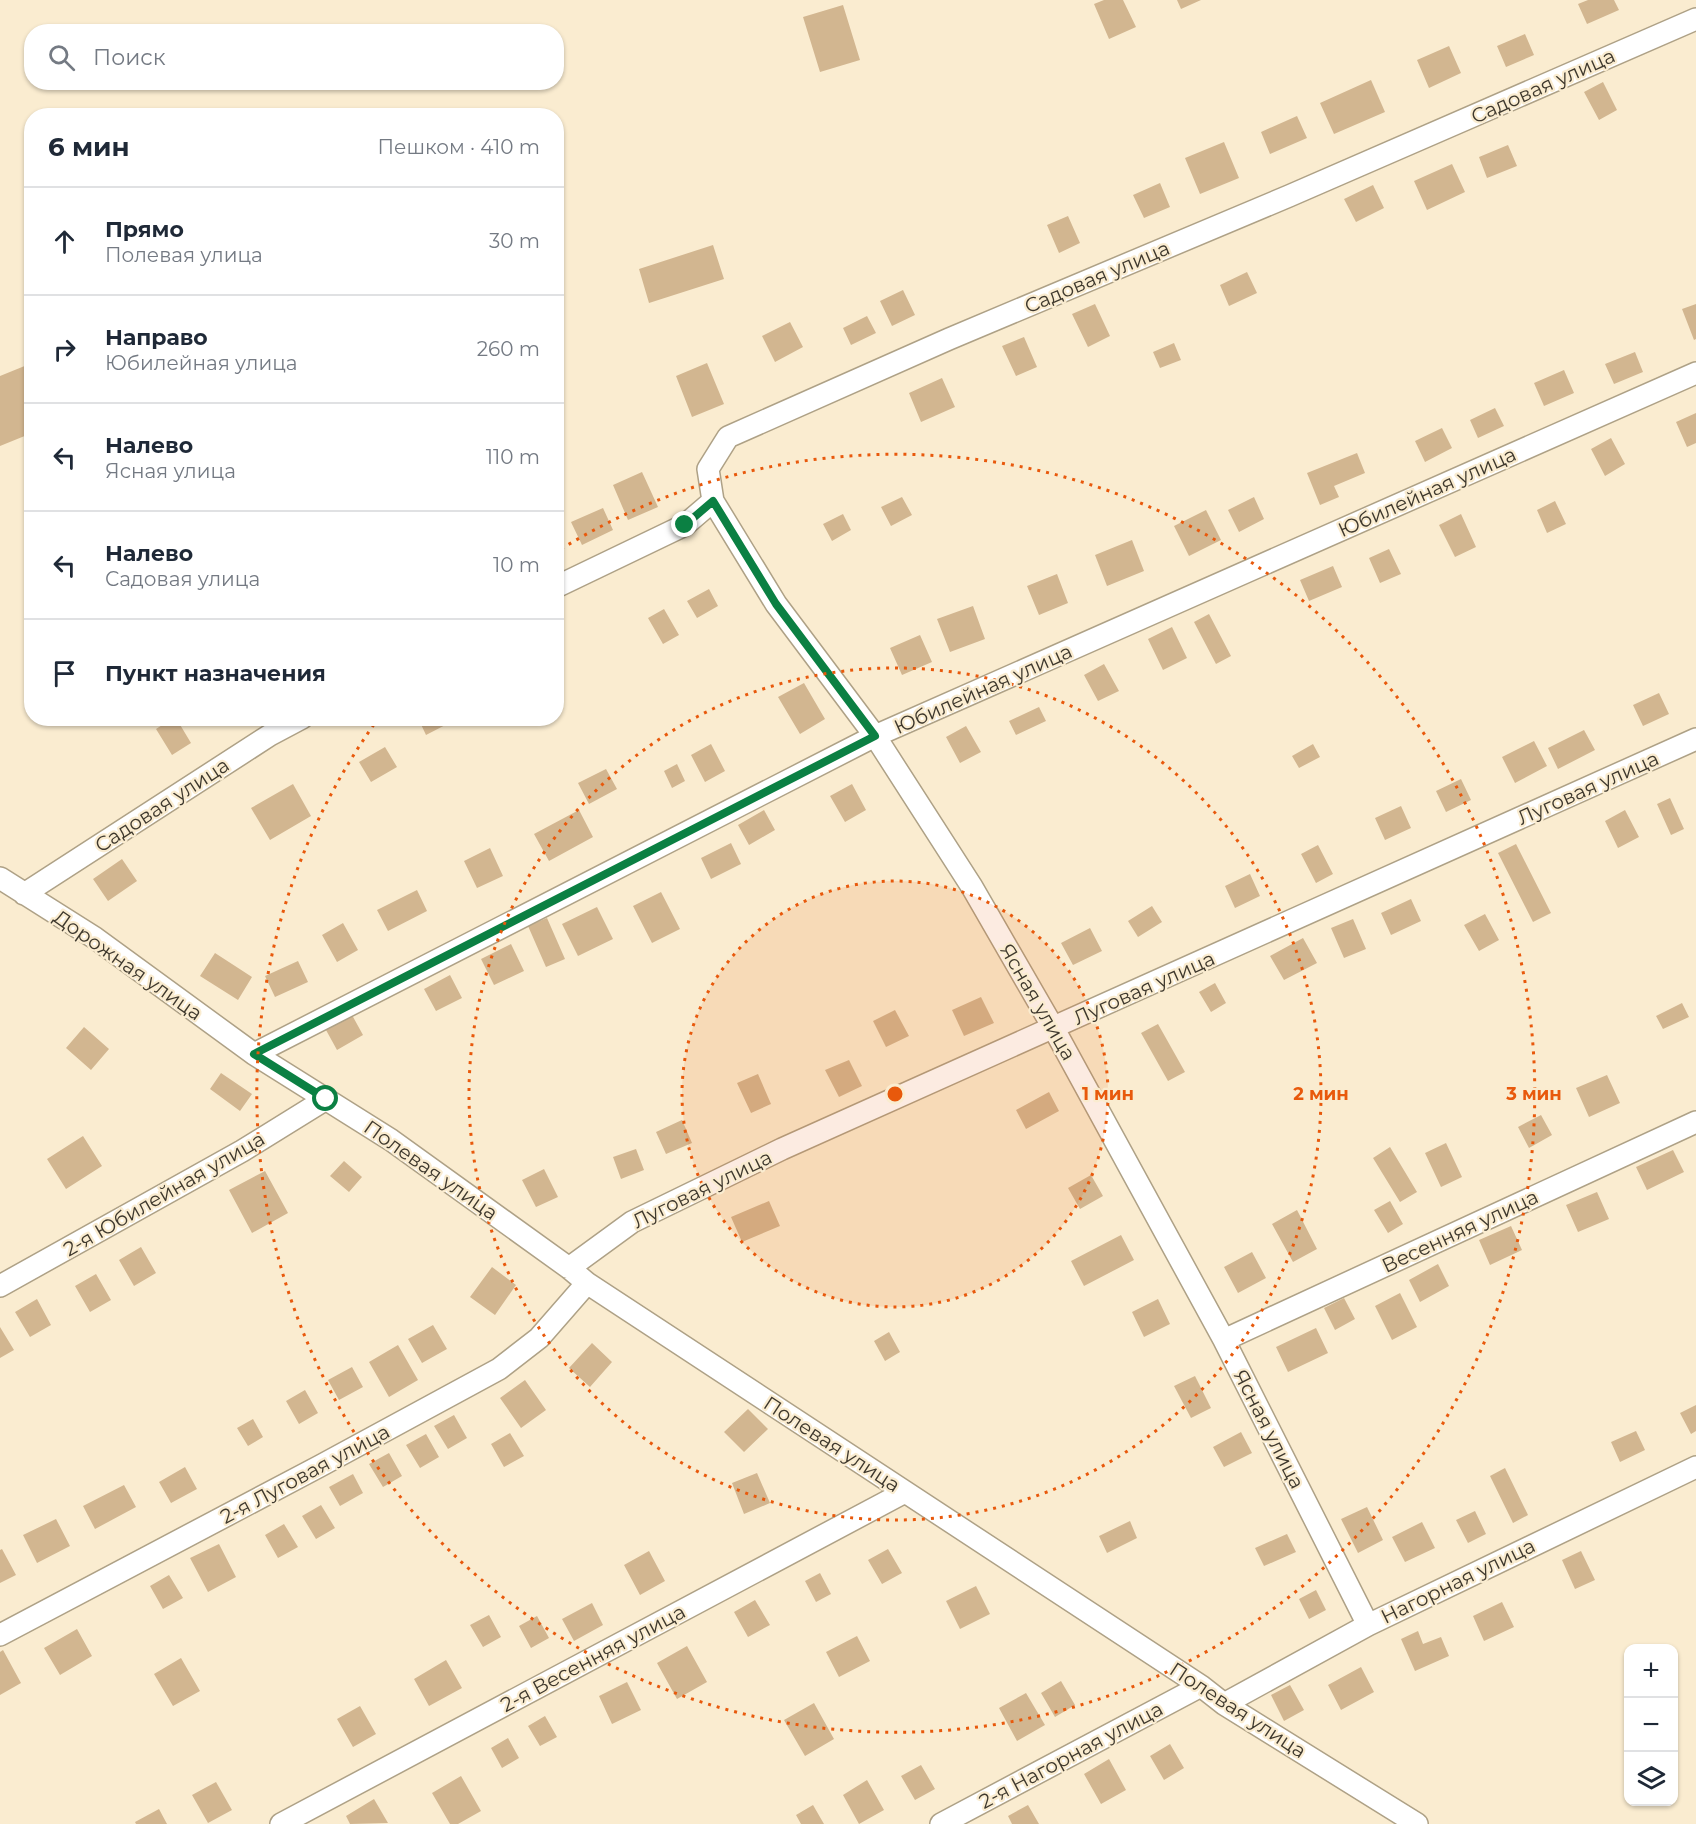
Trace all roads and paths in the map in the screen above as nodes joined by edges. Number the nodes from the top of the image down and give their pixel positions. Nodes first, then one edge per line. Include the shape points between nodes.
1 (1696, 19) edge
2 (1696, 373) edge
3 (713, 501) junction
4 (564, 584) edge
5 (287, 726) edge
6 (875, 736) junction
7 (1696, 739) edge
8 (0, 878) edge
9 (24, 894) junction
10 (1054, 1029) junction
11 (254, 1054) junction
12 (326, 1099) junction
13 (1696, 1122) edge
14 (569, 1268) junction
15 (587, 1283) junction
16 (0, 1286) edge
17 (1224, 1340) junction
18 (1696, 1467) edge
19 (905, 1492) junction
20 (1368, 1625) junction
21 (0, 1635) edge
22 (1201, 1686) junction
23 (1224, 1704) junction
24 (281, 1824) edge
25 (941, 1824) edge
26 (1417, 1824) edge

1 - 3 street, Садовая улица via 728,437 708,469
2 - 6 street, Юбилейная улица
3 - 4 street via 685,525
3 - 6 street, Ясная улица via 776,604
5 - 9 street, Садовая улица
6 - 10 street, Ясная улица via 972,887
6 - 11 street, Юбилейная улица
7 - 10 street, Луговая улица
8 - 9 street, Дорожная улица
9 - 11 street, Дорожная улица via 95,938
10 - 14 street, Луговая улица via 782,1149 632,1222
10 - 17 street, Ясная улица
11 - 12 street, Полевая улица
12 - 14 street, Полевая улица via 391,1140
12 - 16 street, 2-я Юбилейная улица via 242,1151
13 - 17 street, Весенняя улица
14 - 15 street, Полевая улица
15 - 19 street, Полевая улица
15 - 21 street, 2-я Луговая улица via 539,1338 499,1369
17 - 20 street, Ясная улица
18 - 20 street, Нагорная улица
19 - 22 street, Полевая улица
19 - 24 street, 2-я Весенняя улица
20 - 23 street, Нагорная улица
22 - 23 street, Полевая улица
22 - 25 street, 2-я Нагорная улица
23 - 26 street, Полевая улица

